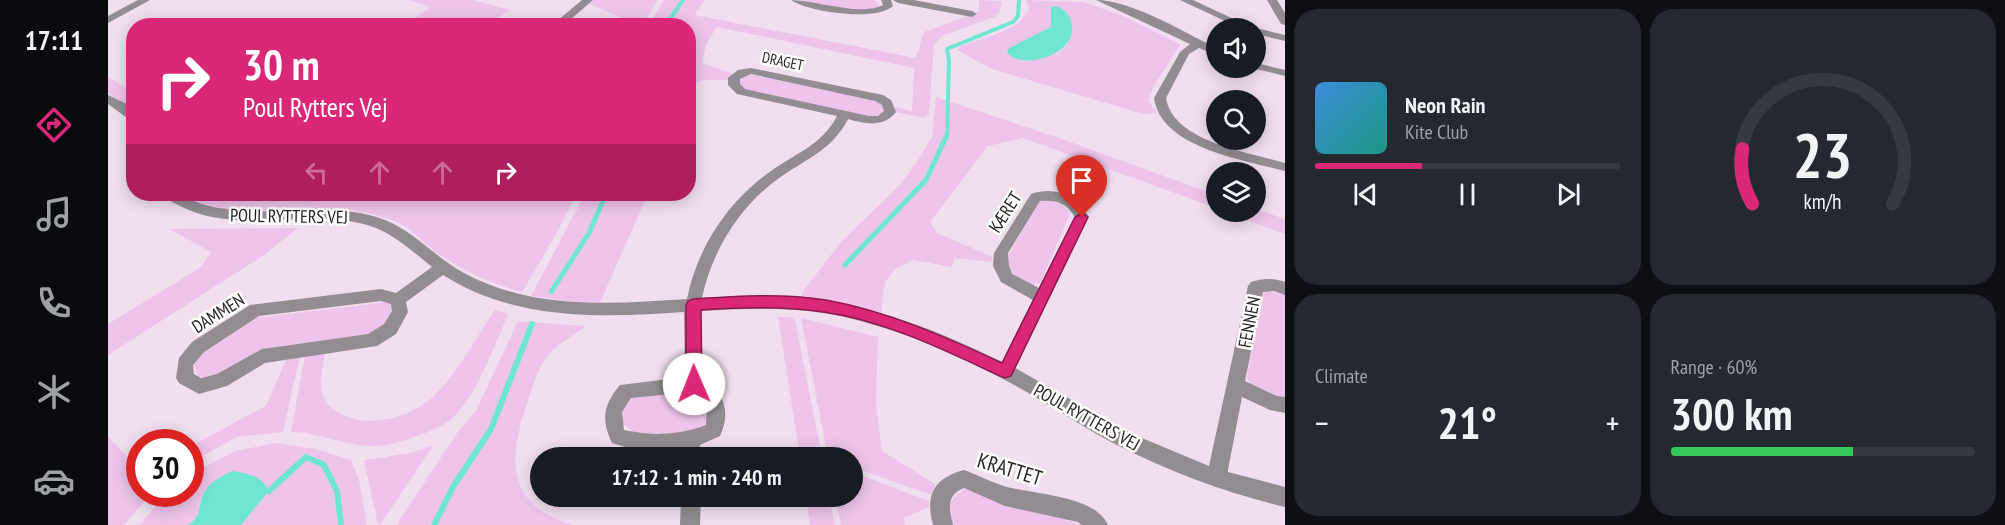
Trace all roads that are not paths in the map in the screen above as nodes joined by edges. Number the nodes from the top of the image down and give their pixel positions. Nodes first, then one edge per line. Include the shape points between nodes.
1 (145, 0) edge
2 (588, 0) edge
3 (796, 0) edge
4 (886, 0) edge
5 (898, 0) edge
6 (1101, 0) edge
7 (1185, 0) edge
8 (1272, 0) edge
9 (972, 14) dead end
10 (566, 18) edge
11 (1226, 18) edge
12 (108, 20) edge
13 (1285, 22) edge
14 (1266, 33) edge
15 (1285, 38) edge
16 (1197, 44) junction
17 (1206, 48) edge
18 (1266, 68) edge
19 (1285, 73) edge
20 (108, 99) edge
21 (123, 108) junction
22 (126, 111) edge
23 (108, 113) edge
24 (844, 114) junction
25 (1285, 166) edge
26 (180, 201) edge
27 (443, 267) junction
28 (1285, 289) edge
29 (1041, 297) junction
30 (398, 300) junction
31 (693, 305) junction
32 (1005, 372) junction
33 (694, 384) junction
34 (1237, 386) junction
35 (1285, 405) edge
36 (676, 447) edge
37 (693, 447) edge
38 (1219, 478) junction
39 (1285, 497) edge
40 (691, 507) edge
41 (690, 525) edge
42 (943, 525) edge
43 (1098, 525) edge

1 - 12 street
2 - 10 street
3 - 4 street via 867,14 882,12 888,6
5 - 9 street
6 - 16 street
7 - 11 street
8 - 13 street
14 - 15 street
16 - 17 street
16 - 25 street via 1185,52 1160,98 1166,117 1178,130 1200,141
18 - 19 street
20 - 21 street
21 - 22 street
21 - 23 street
24 - 24 street, DRAGET via 741,92 734,85 734,78 751,71 879,98 890,108 888,116 878,120
24 - 31 street via 838,129 821,147 773,176 737,208 709,254
26 - 27 street, POUL RYTTERS VEJ via 232,216 357,217 406,236
27 - 30 street
27 - 31 street, POUL RYTTERS VEJ via 478,286 522,301 571,309
28 - 34 street, FENNEN via 1256,286
29 - 29 street, KÆRET via 1082,217 1074,203 1054,194 1036,196 1001,253 1006,278
29 - 32 street, KÆRET
30 - 30 street, DAMMEN via 400,312 390,329 371,341 262,356 221,381 199,386 185,378 185,363 198,346 256,310 381,295
31 - 32 street, POUL RYTTERS VEJ via 781,301 836,308 915,332
31 - 33 street
32 - 38 street, POUL RYTTERS VEJ via 1124,440
33 - 36 street via 626,391 615,404 611,423 618,437
33 - 37 street via 711,393 719,411 714,430
34 - 35 street
34 - 38 street, FENNEN
38 - 39 street, POUL RYTTERS VEJ
40 - 41 street
42 - 43 street, KRATTET via 939,500 946,486 964,478 1005,496 1083,513

